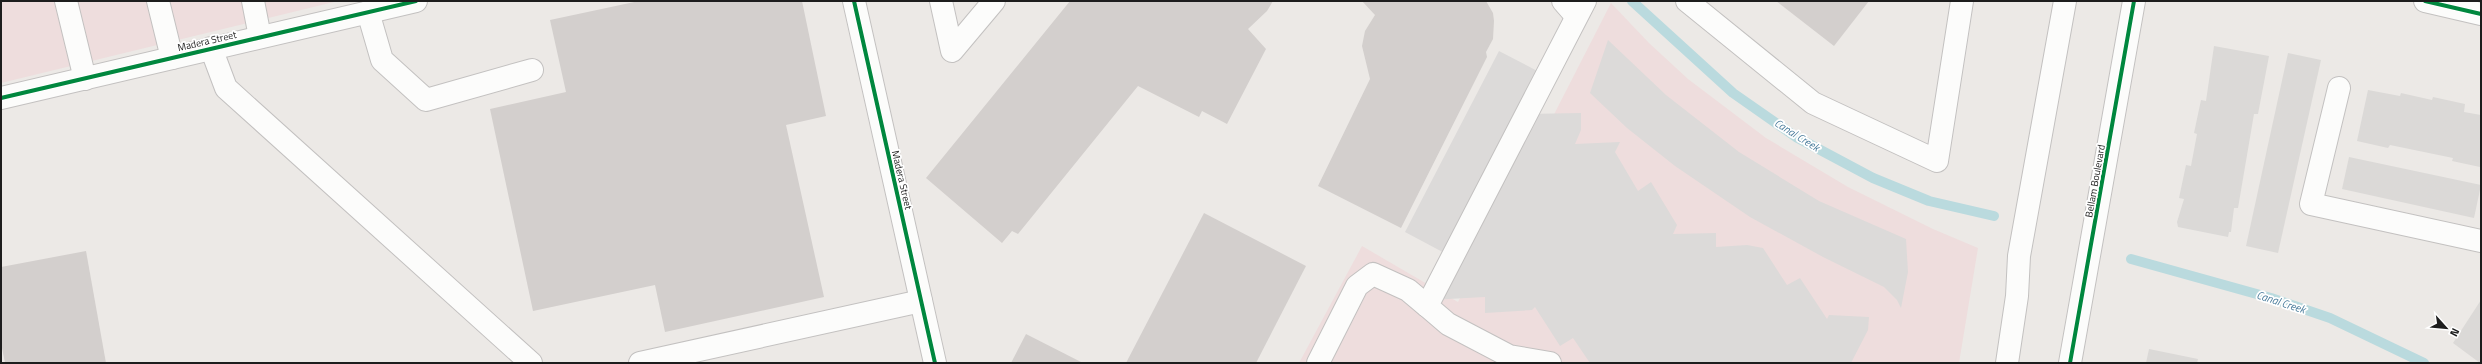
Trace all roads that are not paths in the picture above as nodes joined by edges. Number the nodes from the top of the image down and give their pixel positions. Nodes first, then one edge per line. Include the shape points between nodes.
1 (66, 1) edge
2 (158, 1) edge
3 (253, 1) edge
4 (416, 1) edge
5 (854, 1) edge
6 (940, 1) edge
7 (994, 1) edge
8 (1687, 1) edge
9 (1962, 1) edge
10 (2065, 1) edge
11 (2134, 1) edge
12 (2425, 1) edge
13 (1575, 6) edge
14 (335, 10) edge
15 (368, 12) junction
16 (2481, 14) edge
17 (260, 37) junction
18 (211, 48) junction
19 (172, 58) junction
20 (532, 70) dead end
21 (85, 79) junction
22 (2339, 88) dead end
23 (1, 98) edge
24 (2481, 242) edge
25 (921, 301) junction
26 (1427, 306) junction
27 (531, 363) edge
28 (640, 363) edge
29 (935, 363) edge
30 (1318, 363) edge
31 (1550, 363) edge
32 (2007, 363) edge
33 (2070, 363) edge

1 - 21 street
2 - 19 street
3 - 17 street
4 - 15 street, Madera Street
5 - 25 street, Madera Street
6 - 7 street via 952,51
8 - 9 street via 1813,103 1938,161
10 - 32 street via 2019,256 2017,296
11 - 33 street, Bellam Boulevard
12 - 16 street
13 - 26 street
14 - 15 street, Madera Street
14 - 17 street, Madera Street
15 - 20 street via 382,60 426,100
17 - 18 street, Madera Street
18 - 19 street, Madera Street
18 - 27 street via 226,88
19 - 21 street, Madera Street
21 - 23 street, Madera Street
22 - 24 street via 2311,204
25 - 28 street
25 - 29 street, Madera Street
26 - 30 street via 1408,290 1373,274 1357,286
26 - 31 street via 1448,324 1509,356

